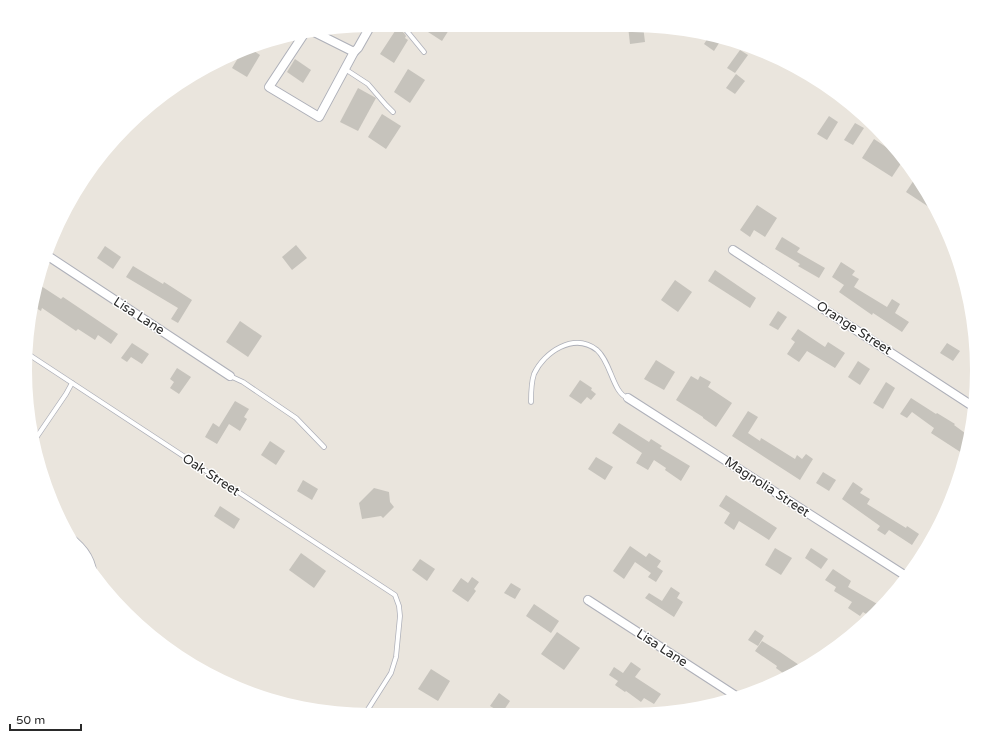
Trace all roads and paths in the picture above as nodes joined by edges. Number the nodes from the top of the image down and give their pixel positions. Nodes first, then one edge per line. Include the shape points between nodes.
1 (367, 32) edge
2 (408, 32) edge
3 (321, 36) edge
4 (301, 39) edge
5 (354, 52) junction
6 (424, 52) dead end
7 (345, 69) junction
8 (393, 112) dead end
9 (733, 250) dead end
10 (51, 258) edge
11 (33, 357) edge
12 (230, 376) joint
13 (72, 383) junction
14 (628, 398) joint
15 (531, 402) dead end
16 (968, 403) edge
17 (38, 435) edge
18 (324, 447) dead end
19 (78, 541) edge
20 (93, 564) edge
21 (902, 573) edge
22 (588, 600) dead end
23 (731, 693) edge
24 (369, 708) edge

1 - 5 street
2 - 6 lane
3 - 5 street
4 - 7 street via 269,87 320,117
5 - 7 street
7 - 8 lane via 368,84
9 - 16 street, Orange Street
10 - 12 street, Lisa Lane
11 - 13 lane, Oak Street
12 - 18 lane via 296,418
13 - 17 lane
13 - 24 lane, Oak Street via 395,595 400,616 396,657 391,673
14 - 15 lane via 618,390 608,364 599,352 587,345 571,343 556,350 541,362 532,382
14 - 21 street, Magnolia Street
19 - 20 lane
22 - 23 street, Lisa Lane

